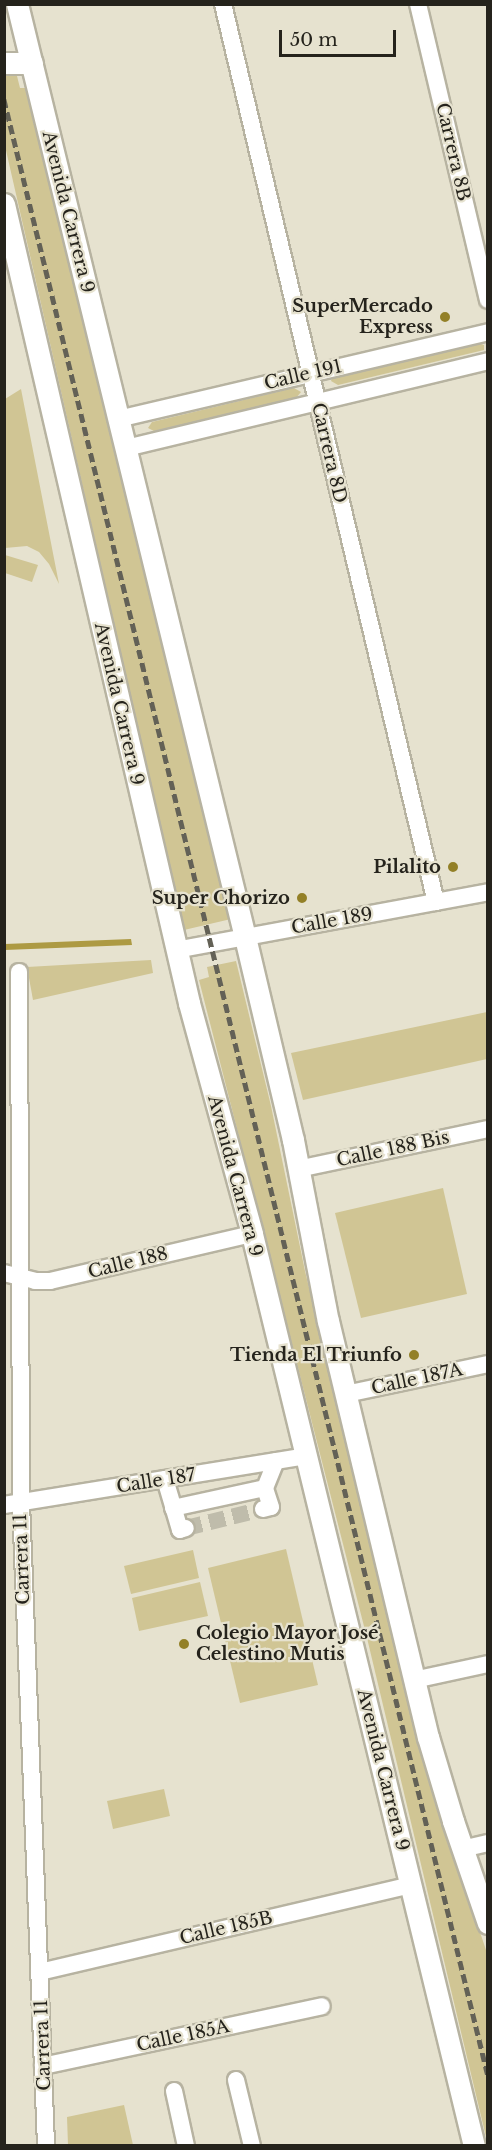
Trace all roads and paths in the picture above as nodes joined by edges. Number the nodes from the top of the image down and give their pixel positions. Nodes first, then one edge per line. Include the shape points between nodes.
1 (17, 4) edge
2 (223, 4) edge
3 (418, 4) edge
4 (4, 63) edge
5 (32, 63) junction
6 (4, 204) edge
7 (488, 300) edge
8 (488, 332) edge
9 (488, 362) edge
10 (310, 374) junction
11 (317, 403) junction
12 (118, 418) junction
13 (126, 448) junction
14 (488, 892) edge
15 (436, 902) junction
16 (246, 937) junction
17 (176, 950) junction
18 (19, 972) dead end
19 (488, 1129) edge
20 (298, 1169) junction
21 (252, 1234) junction
22 (12, 1275) edge
23 (488, 1364) edge
24 (346, 1394) junction
25 (306, 1456) junction
26 (276, 1461) junction
27 (212, 1472) junction
28 (165, 1479) junction
29 (265, 1488) junction
30 (219, 1498) junction
31 (13, 1504) edge
32 (173, 1508) junction
33 (263, 1509) dead end
34 (186, 1528) dead end
35 (488, 1664) edge
36 (414, 1680) junction
37 (488, 1843) edge
38 (462, 1849) junction
39 (412, 1885) junction
40 (487, 1919) edge
41 (40, 1972) junction
42 (322, 2006) dead end
43 (44, 2066) junction
44 (236, 2080) dead end
45 (174, 2091) dead end
46 (46, 2145) edge
47 (186, 2145) edge
48 (252, 2145) edge
49 (474, 2145) edge

1 - 5 main road, Avenida Carrera 9
2 - 10 street, Carrera 8D
3 - 7 street, Carrera 8B
4 - 5 main road
5 - 12 main road, Avenida Carrera 9
6 - 17 main road, Avenida Carrera 9
8 - 10 street, Calle 191
9 - 11 street, Calle 191
10 - 11 street, Carrera 8D
10 - 12 street, Calle 191
11 - 13 street, Calle 191
11 - 15 street, Carrera 8D
12 - 13 main road, Avenida Carrera 9
13 - 16 main road, Avenida Carrera 9
14 - 15 street, Calle 189
15 - 16 street, Calle 189
16 - 17 street, Calle 189
16 - 20 main road, Avenida Carrera 9
17 - 21 main road, Avenida Carrera 9
18 - 22 street, Carrera 11
19 - 20 street, Calle 188 Bis
20 - 24 main road, Avenida Carrera 9
21 - 22 street, Calle 188 via 68,1278 35,1281
21 - 25 main road, Avenida Carrera 9
22 - 31 street, Carrera 11
23 - 24 street, Calle 187A
24 - 36 main road, Avenida Carrera 9
25 - 26 street, Calle 187
25 - 39 main road, Avenida Carrera 9
26 - 27 street, Calle 187
26 - 29 street
27 - 28 street, Calle 187
27 - 30 street
28 - 31 street, Calle 187
28 - 32 street
29 - 30 street
29 - 33 street via 271,1507
30 - 32 street
31 - 41 street, Carrera 11
32 - 34 street via 180,1530
35 - 36 street
36 - 38 main road, Avenida Carrera 9
37 - 38 street
38 - 40 main road, Avenida Carrera 9
39 - 41 street, Calle 185B
39 - 49 main road, Avenida Carrera 9
41 - 43 street, Carrera 11
42 - 43 street, Calle 185A
43 - 46 street, Carrera 11
44 - 48 street
45 - 47 street

